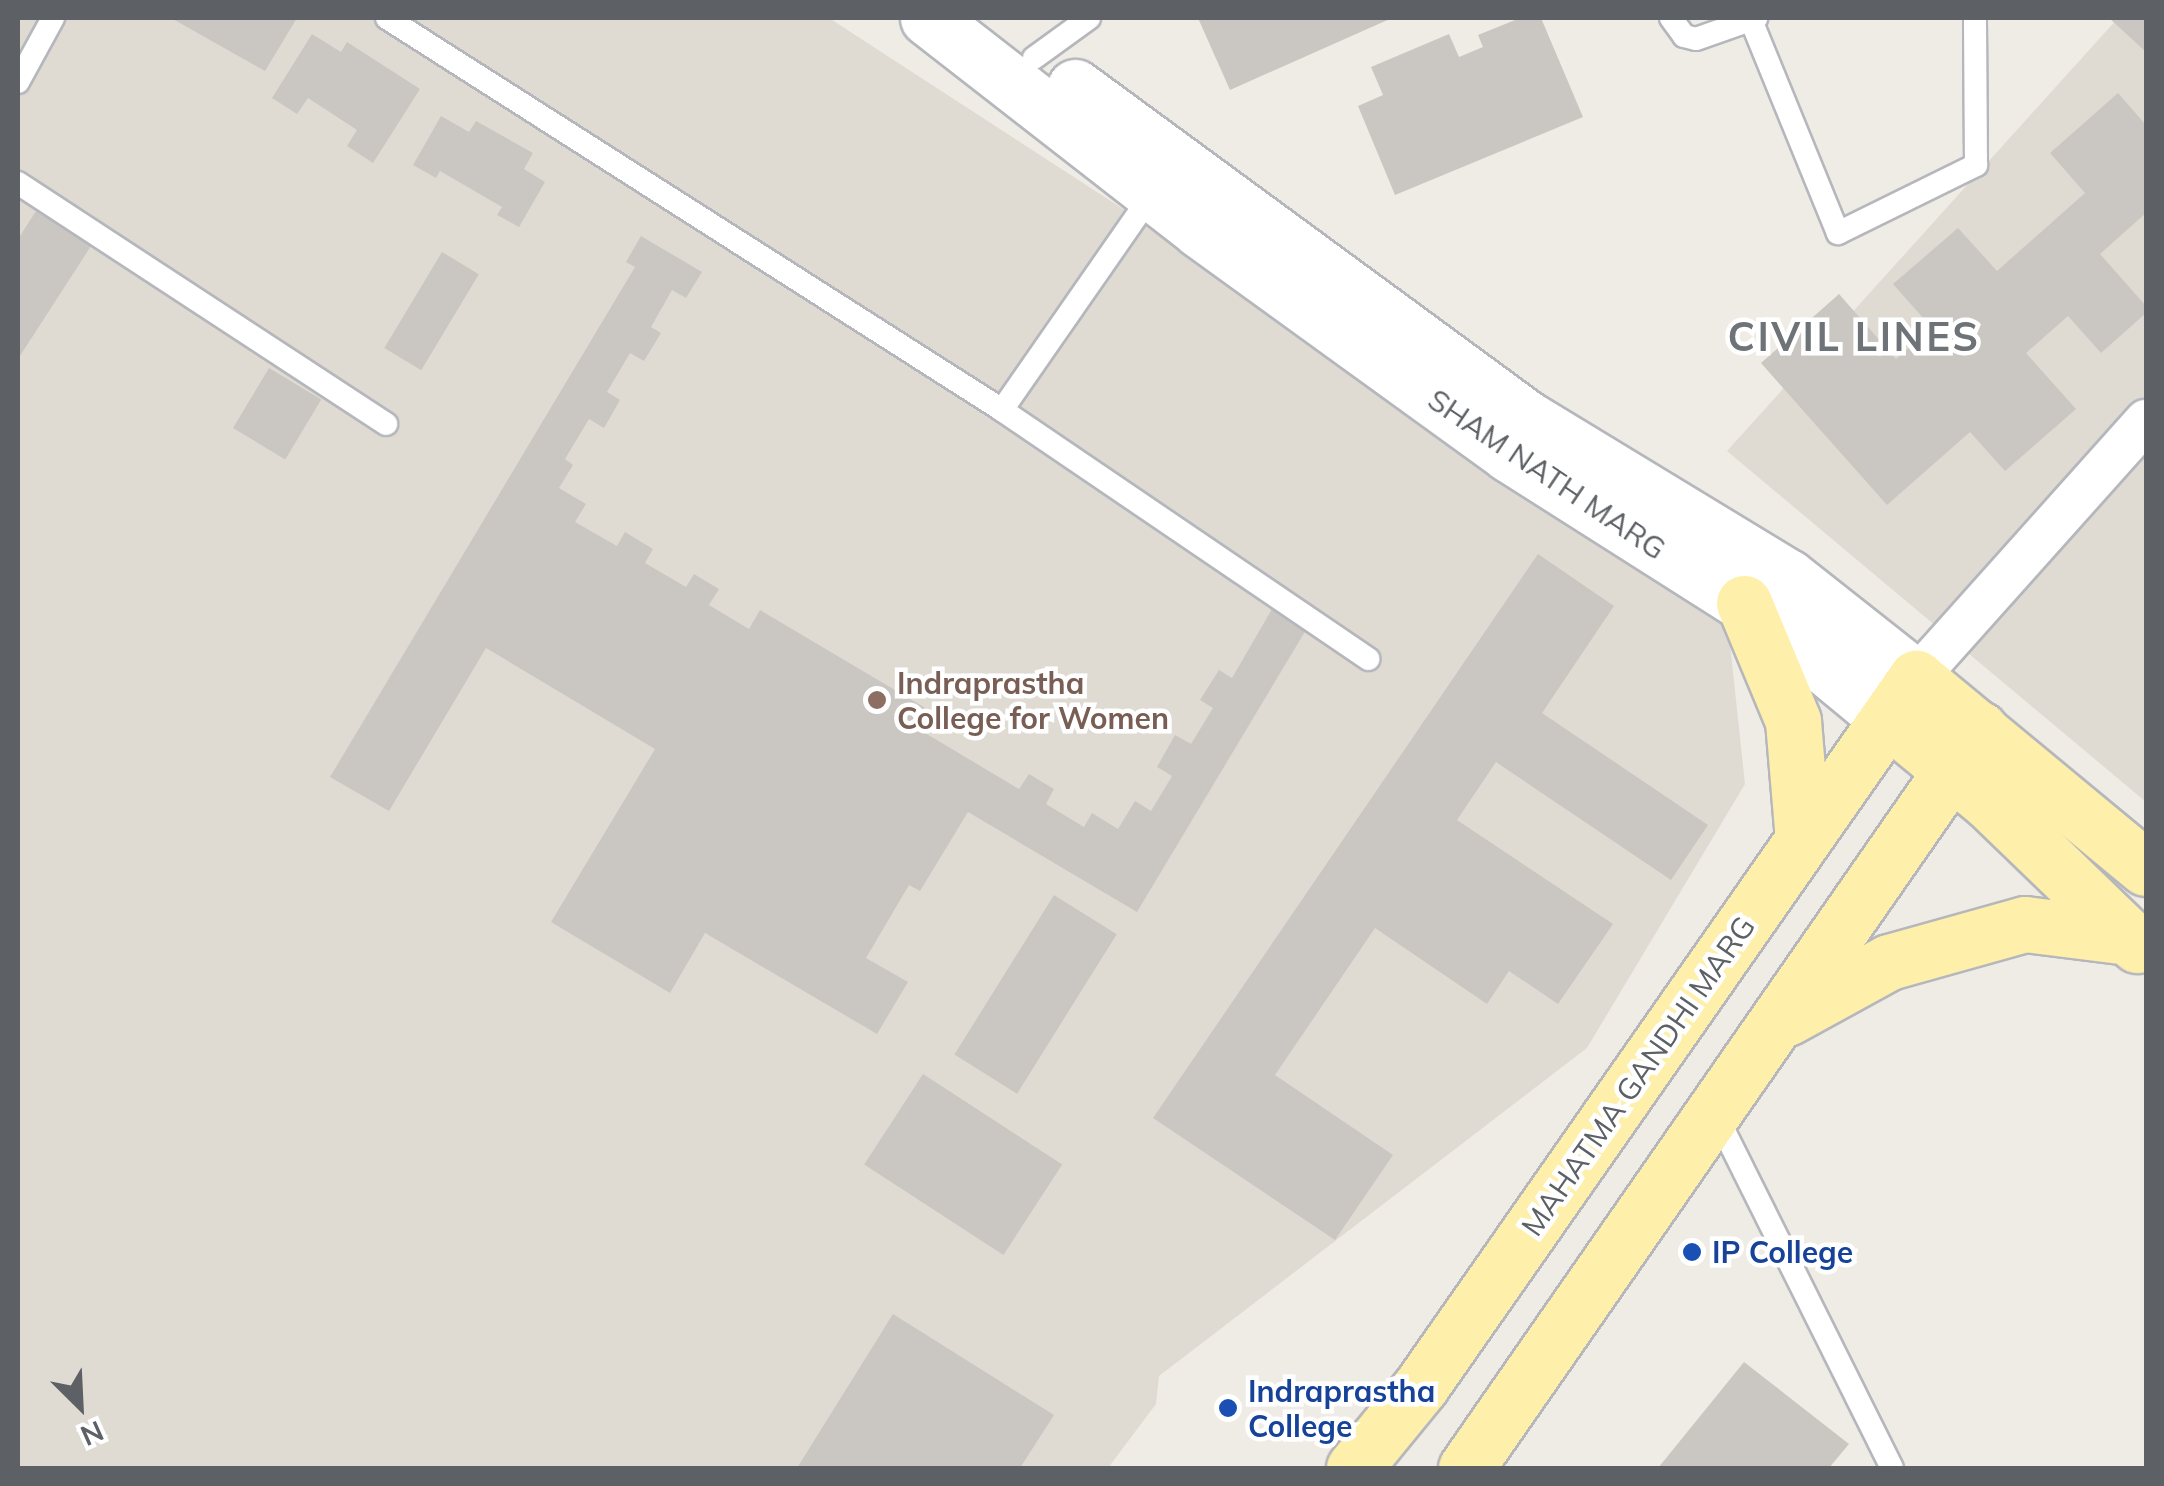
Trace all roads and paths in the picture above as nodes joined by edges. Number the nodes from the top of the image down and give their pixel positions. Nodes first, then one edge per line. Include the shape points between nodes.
1 (52, 18) edge
2 (387, 18) edge
3 (928, 18) edge
4 (986, 18) edge
5 (1089, 18) edge
6 (1671, 18) edge
7 (1975, 18) edge
8 (1754, 19) edge
9 (1034, 58) junction
10 (18, 82) edge
11 (1165, 177) junction
12 (18, 183) edge
13 (1002, 410) junction
14 (2146, 421) edge
15 (386, 424) dead end
16 (1744, 603) junction
17 (1369, 659) dead end
18 (1902, 699) junction
19 (1966, 750) junction
20 (1803, 840) junction
21 (2146, 868) edge
22 (2138, 946) edge
23 (1776, 1024) junction
24 (1715, 1112) junction
25 (1473, 1465) edge
26 (1354, 1468) edge
27 (1892, 1468) edge

1 - 10 lane
2 - 13 lane
3 - 11 main road, SHAM NATH MARG
4 - 9 main road, SHAM NATH MARG
5 - 9 lane
6 - 8 lane via 1684,36 1696,39
7 - 8 lane via 1976,166 1838,233
9 - 11 main road, SHAM NATH MARG
11 - 13 lane
11 - 16 main road, SHAM NATH MARG via 1509,454
11 - 18 main road, SHAM NATH MARG via 1526,418 1788,577
12 - 15 lane
13 - 17 lane
14 - 18 street
16 - 18 main road, SHAM NATH MARG
16 - 20 main road via 1793,721
18 - 19 main road, SHAM NATH MARG
18 - 20 main road, MAHATMA GANDHI MARG
19 - 21 main road, SHAM NATH MARG
19 - 22 main road, SHAM NATH MARG
19 - 23 main road
20 - 26 main road, MAHATMA GANDHI MARG via 1421,1386
22 - 23 main road via 2025,924 1889,962
23 - 24 main road
24 - 25 main road
24 - 27 lane

